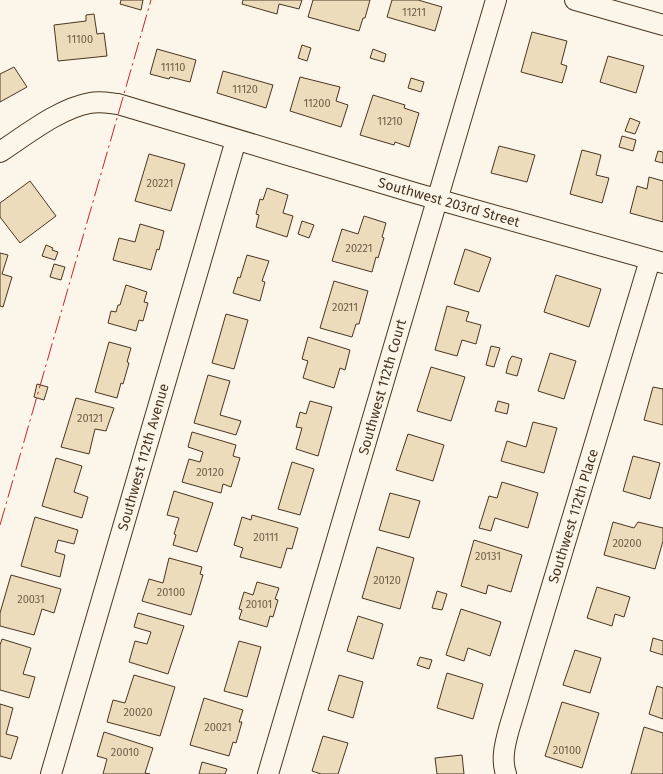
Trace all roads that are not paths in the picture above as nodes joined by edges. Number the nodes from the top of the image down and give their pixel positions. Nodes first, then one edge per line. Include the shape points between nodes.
1 (496, 0) edge
2 (575, 0) edge
3 (663, 25) edge
4 (236, 140) junction
5 (0, 152) edge
6 (437, 199) junction
7 (657, 262) edge
8 (51, 774) edge
9 (268, 774) edge
10 (506, 774) edge

1 - 6 street, Southwest 112th Court
2 - 3 street
4 - 5 street, Southwest 203rd Street via 104,102 90,103 57,116
4 - 6 street, Southwest 203rd Street
4 - 8 street, Southwest 112th Avenue
6 - 7 street, Southwest 203rd Street
6 - 9 street, Southwest 112th Court
7 - 10 street, Southwest 112th Place via 509,729 504,757

